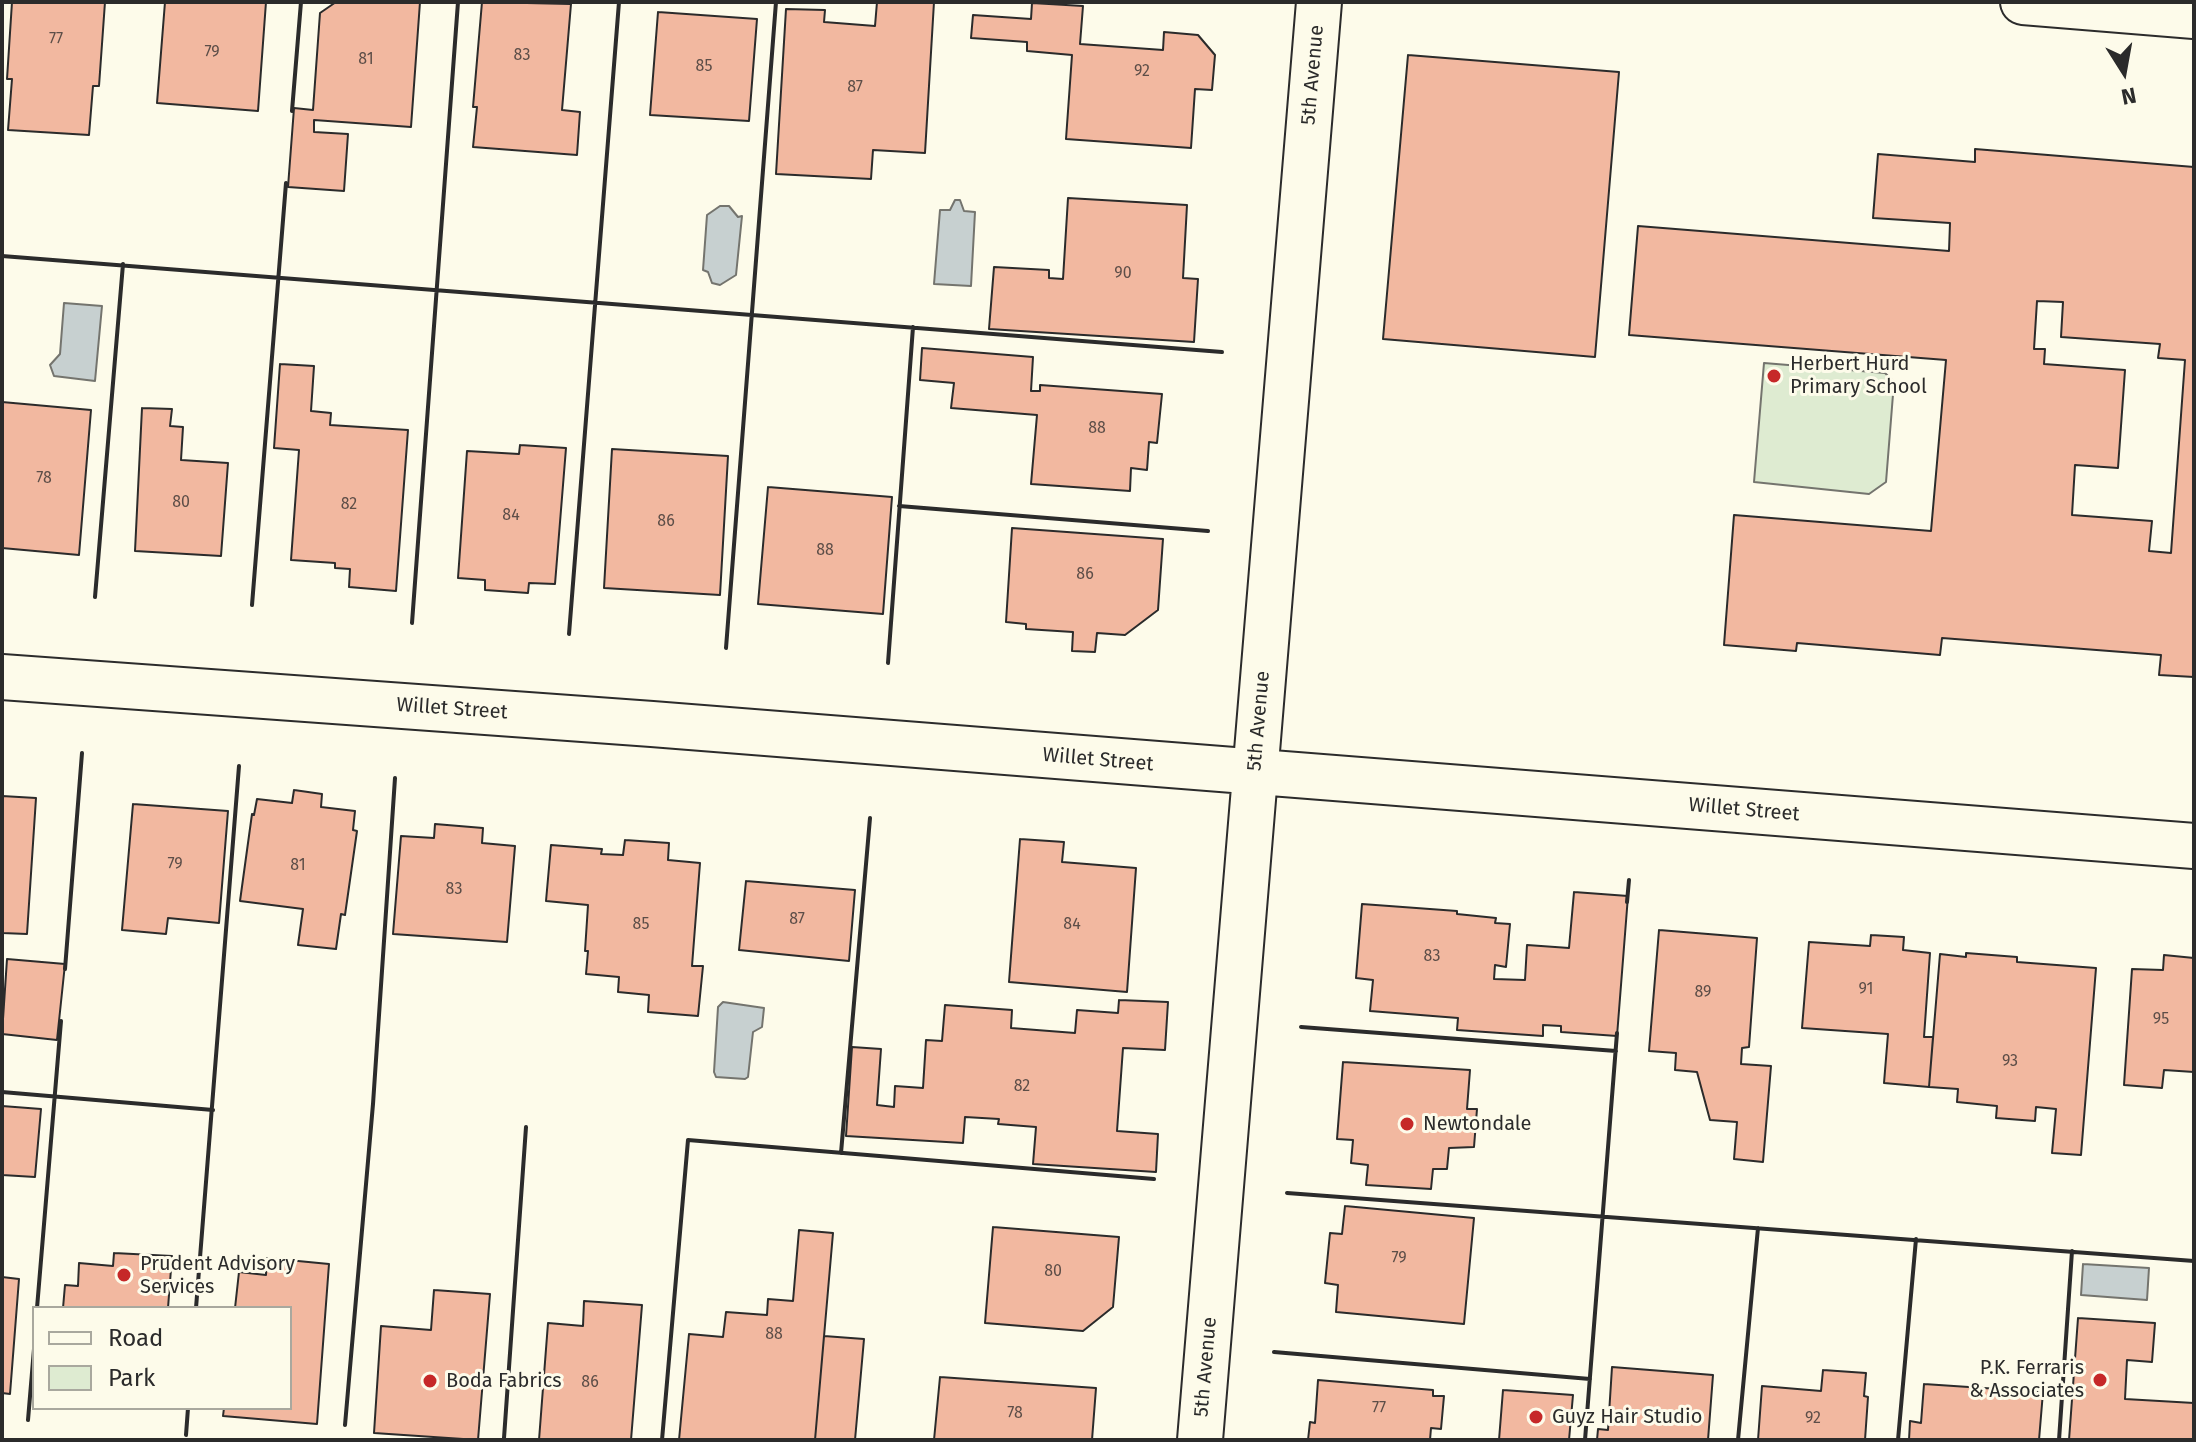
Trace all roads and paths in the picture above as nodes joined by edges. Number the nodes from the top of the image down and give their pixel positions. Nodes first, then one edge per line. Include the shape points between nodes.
1 (1319, 2) edge
2 (2023, 2) edge
3 (2194, 16) edge
4 (2, 677) edge
5 (1254, 773) junction
6 (2194, 846) edge
7 (1200, 1440) edge

1 - 5 street, 5th Avenue
2 - 3 street
4 - 5 street, Willet Street
5 - 6 street, Willet Street
5 - 7 street, 5th Avenue

